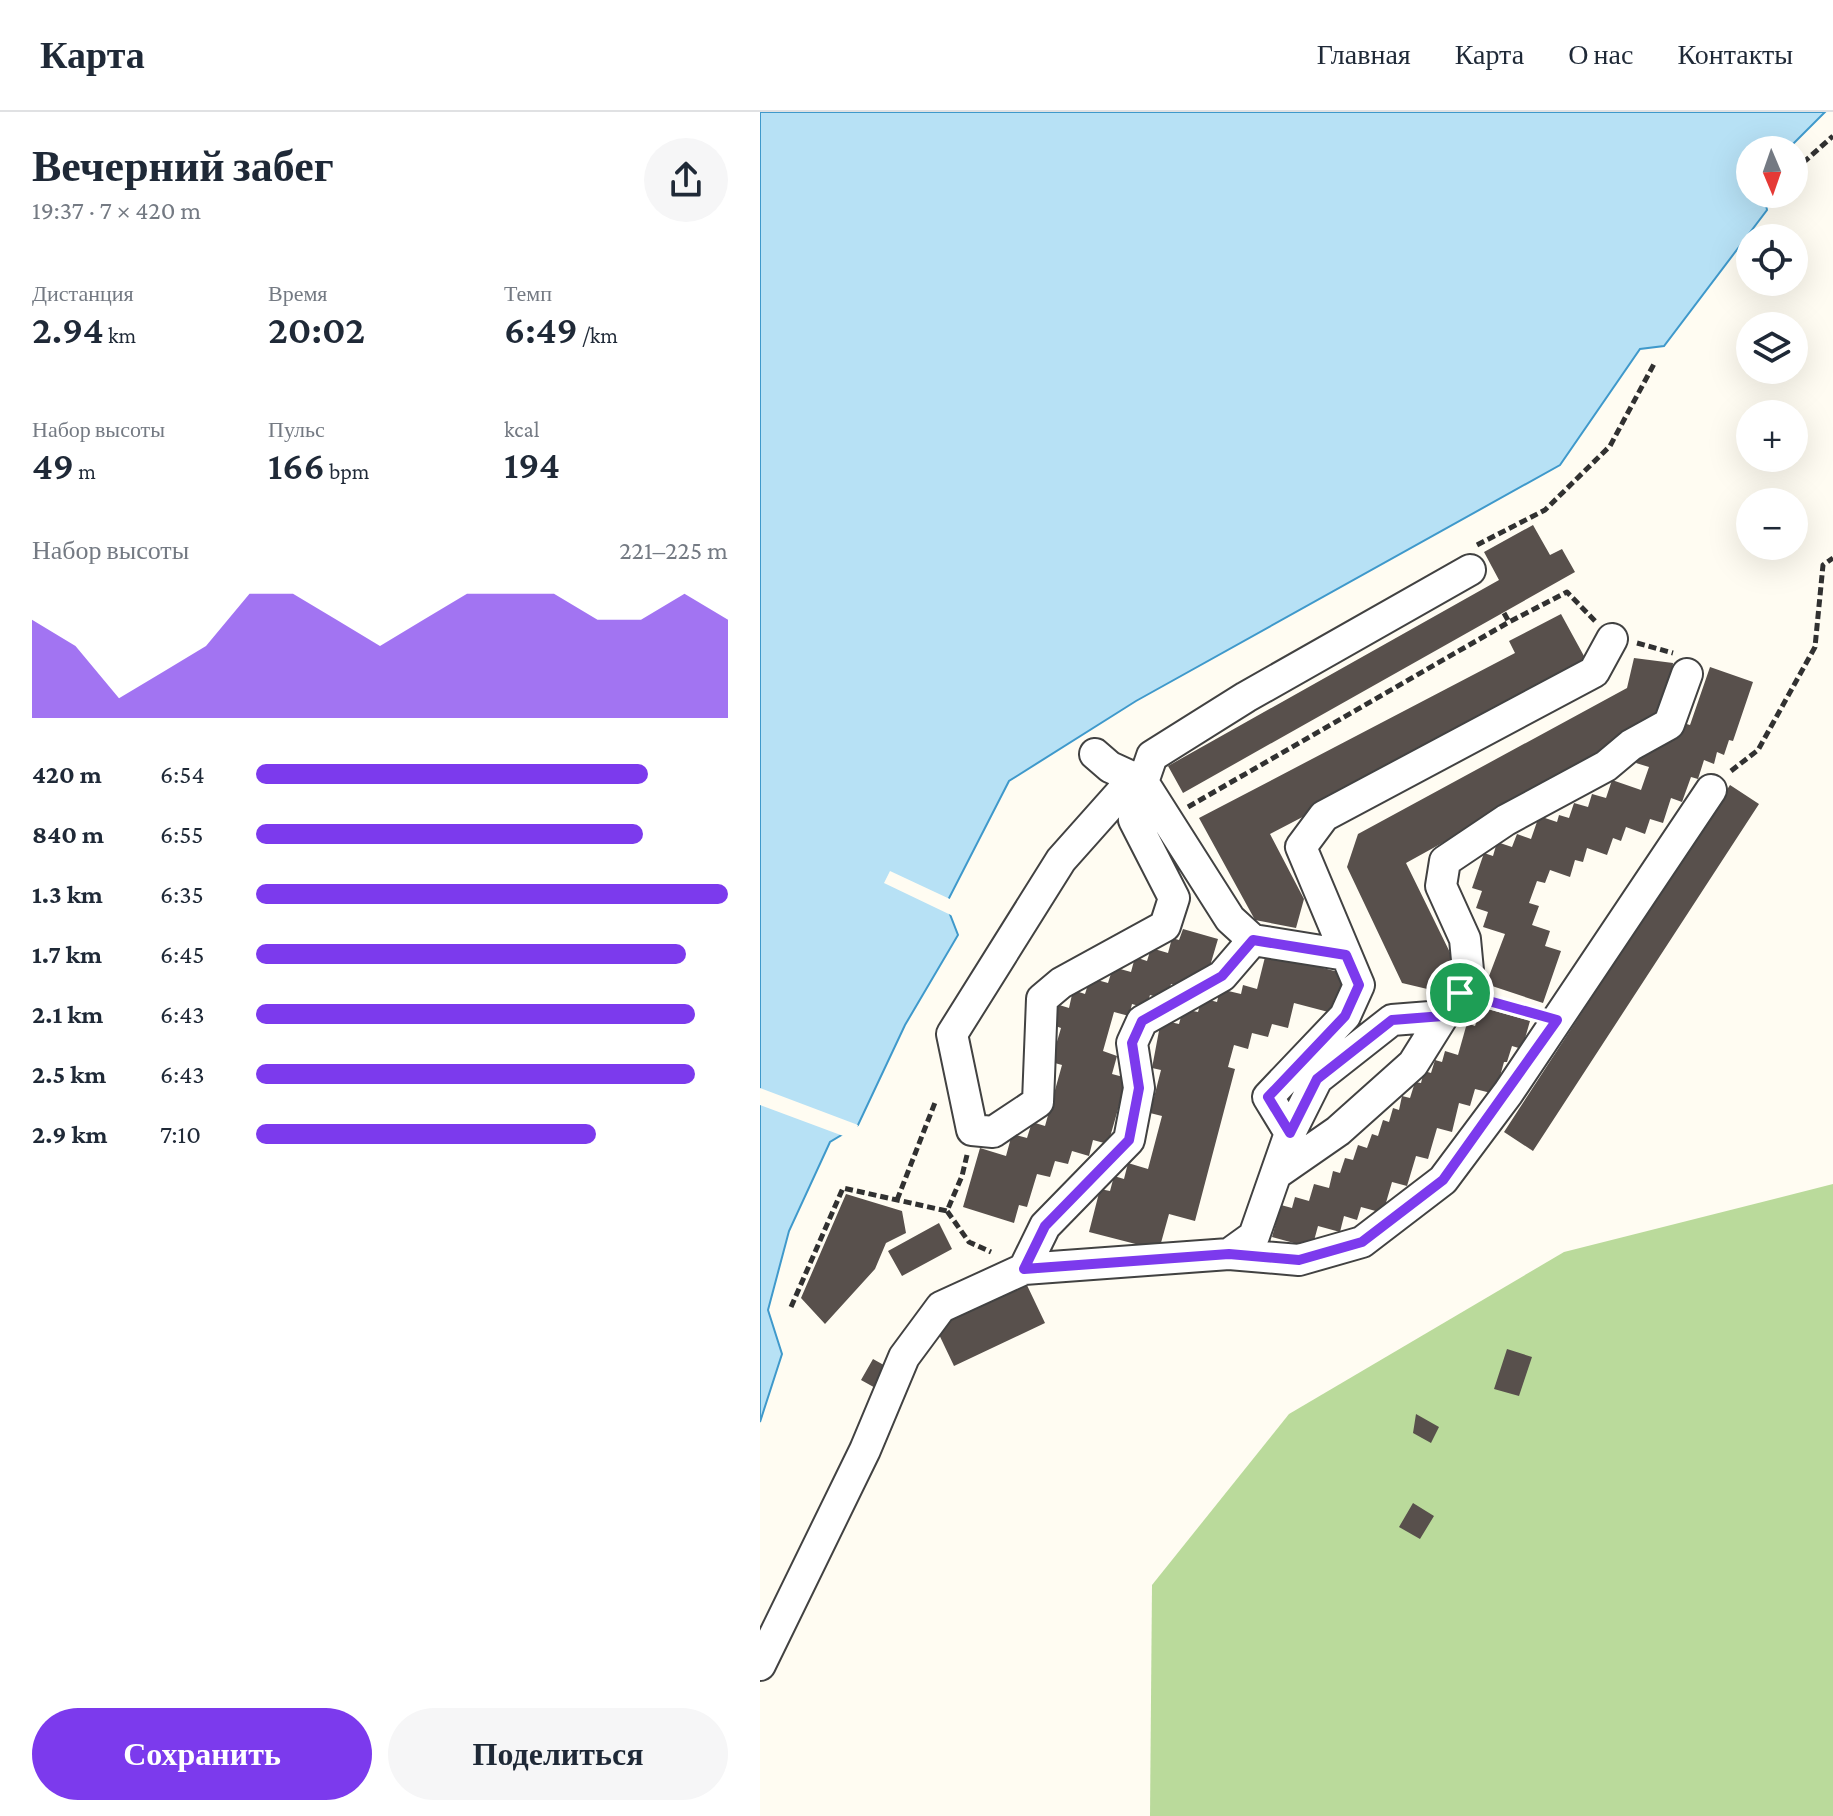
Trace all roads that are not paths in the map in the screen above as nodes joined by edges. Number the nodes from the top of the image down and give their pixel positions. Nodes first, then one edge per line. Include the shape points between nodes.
1 (1470, 570) dead end
2 (1612, 639) dead end
3 (1687, 674) dead end
4 (1095, 754) dead end
5 (1142, 784) junction
6 (1711, 790) road end
7 (1253, 940) junction
8 (1346, 955) junction
9 (1452, 1004) junction
10 (1290, 1133) junction
11 (1276, 1174) junction
12 (1229, 1254) junction
13 (1024, 1269) junction
14 (760, 1665) edge

1 - 5 lane via 1152,756
2 - 8 lane via 1594,672 1324,816 1301,847
3 - 9 lane via 1669,724 1445,861 1441,886 1465,939 1469,981
4 - 5 lane
5 - 5 lane via 1134,820 1174,898 1165,926 1061,983 1042,999 1038,1102 993,1132 972,1130 952,1034 1061,860
5 - 7 lane via 1230,919
6 - 12 lane via 1443,1180 1362,1242 1299,1260
7 - 8 lane
7 - 13 lane via 1222,976 1142,1021 1132,1043 1139,1088 1129,1140 1045,1226
8 - 10 lane via 1359,985 1345,1016 1268,1097
9 - 10 lane via 1392,1020 1317,1079
9 - 11 lane via 1413,1064 1338,1131
10 - 11 lane
11 - 12 lane via 1254,1236
12 - 13 lane
13 - 14 lane via 941,1307 904,1357 865,1450

